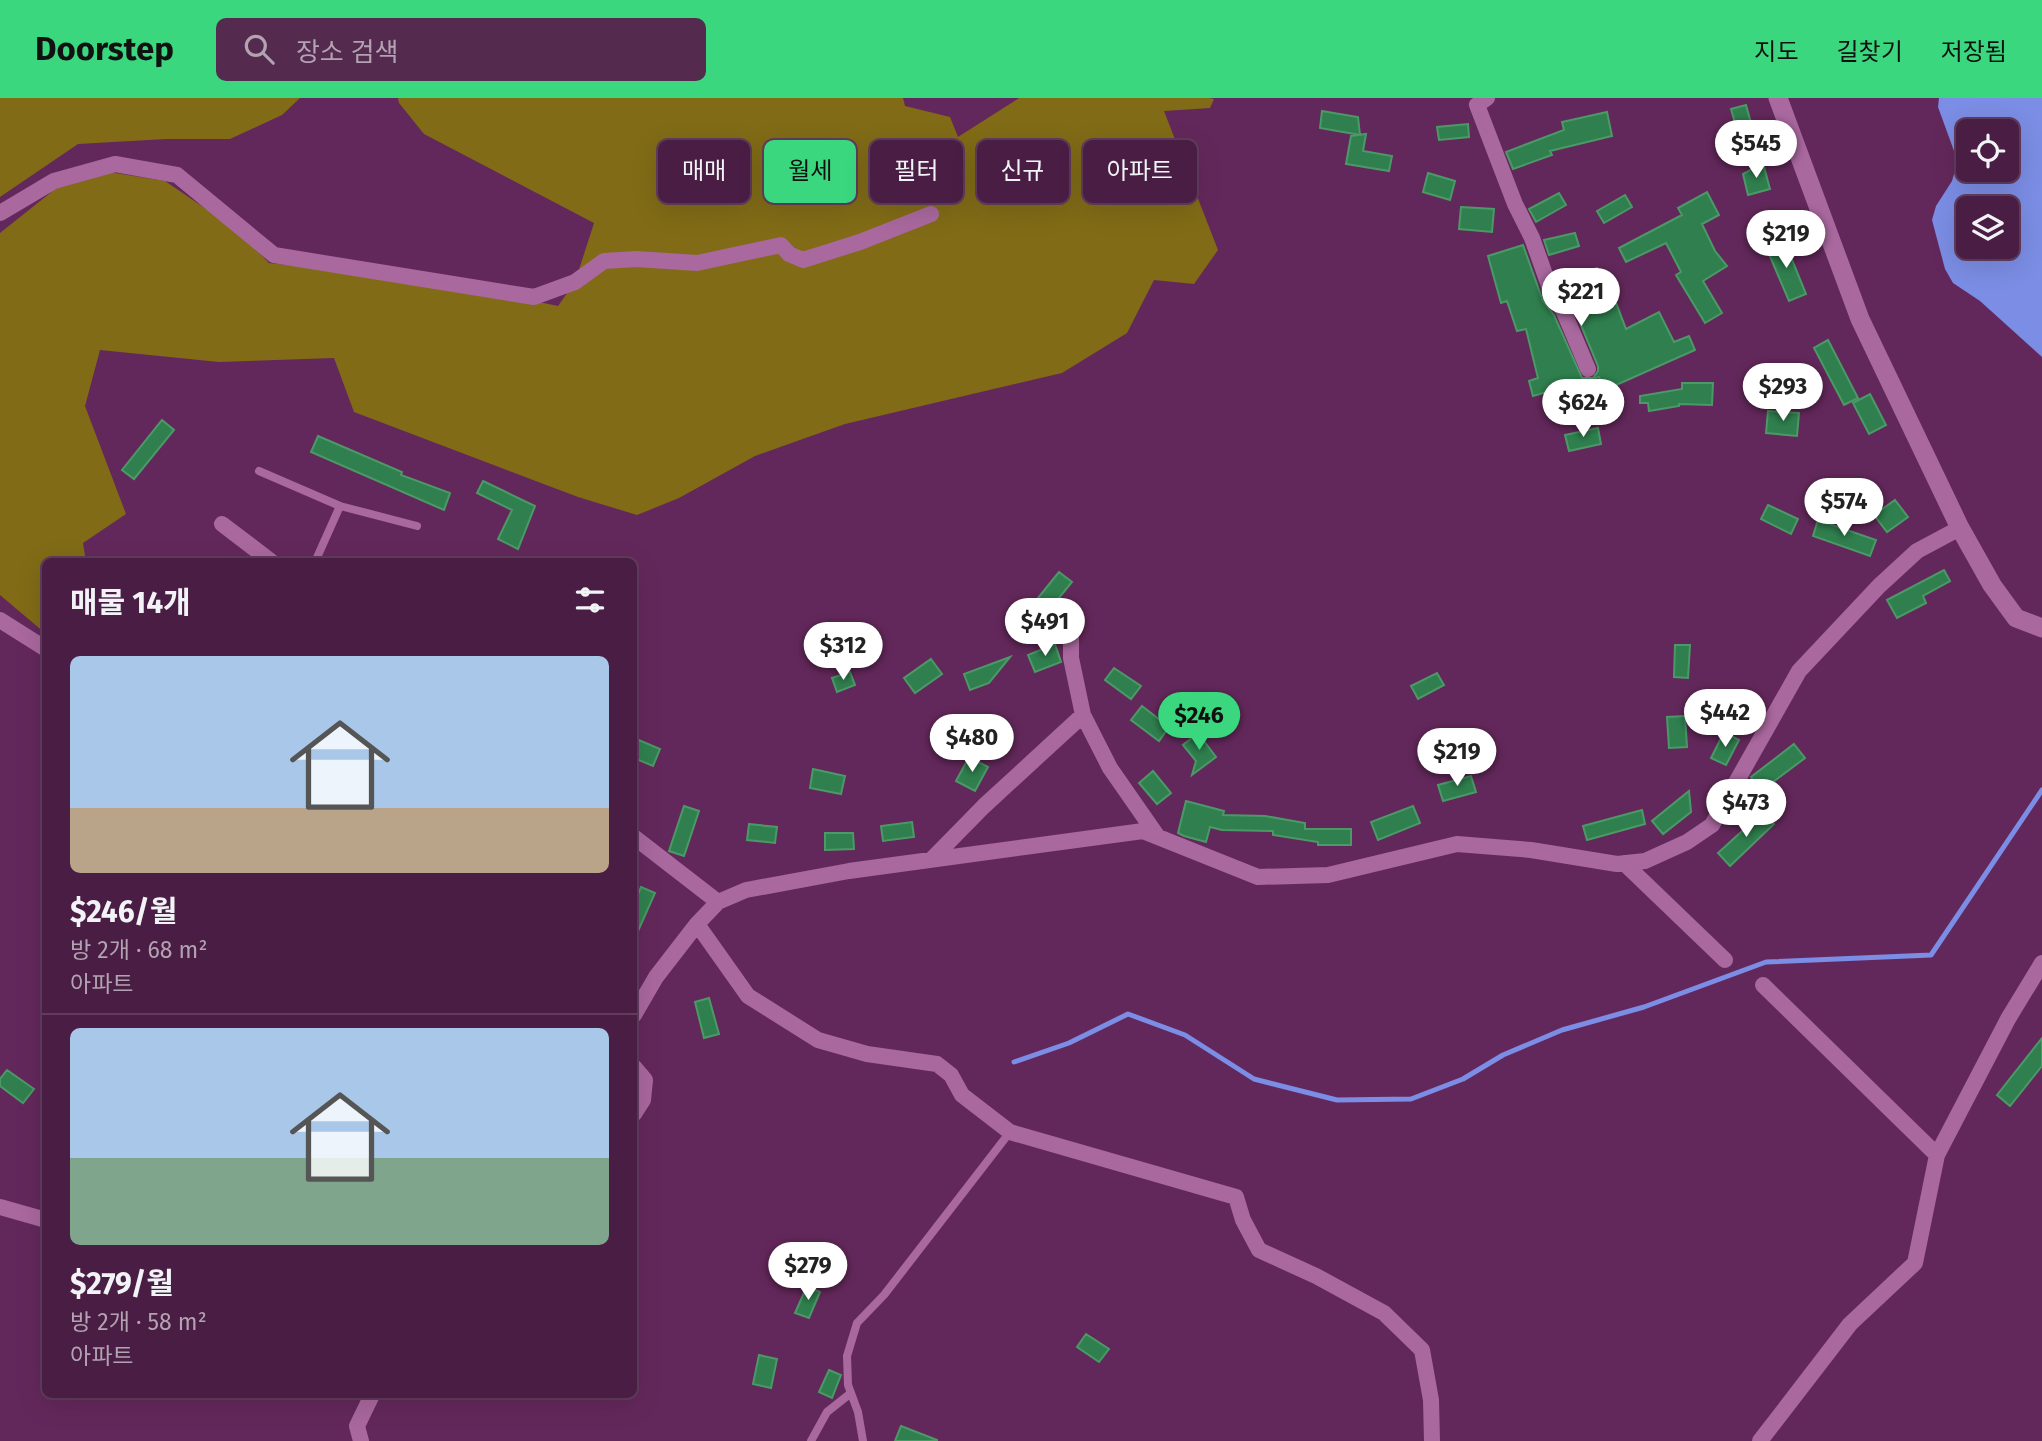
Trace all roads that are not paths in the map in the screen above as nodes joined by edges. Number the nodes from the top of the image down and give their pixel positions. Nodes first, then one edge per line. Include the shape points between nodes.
1 (1487, 98) edge
2 (1778, 98) edge
3 (0, 213) edge
4 (931, 214) dead end
5 (1588, 369) dead end
6 (259, 471) dead end
7 (340, 506) junction
8 (222, 524) dead end
9 (417, 526) dead end
10 (1960, 528) junction
11 (267, 558) edge
12 (317, 558) edge
13 (1061, 615) dead end
14 (0, 620) edge
15 (2042, 628) edge
16 (42, 646) edge
17 (1083, 715) junction
18 (1158, 837) junction
19 (637, 839) edge
20 (931, 860) junction
21 (1624, 863) junction
22 (718, 902) junction
23 (696, 924) junction
24 (1725, 960) dead end
25 (2042, 963) edge
26 (1763, 985) dead end
27 (637, 1010) edge
28 (637, 1071) edge
29 (637, 1109) edge
30 (1010, 1132) junction
31 (1937, 1155) junction
32 (0, 1207) edge
33 (42, 1219) edge
34 (851, 1393) junction
35 (371, 1398) edge
36 (361, 1441) edge
37 (811, 1441) edge
38 (863, 1441) edge
39 (1432, 1441) edge
40 (1760, 1441) edge

1 - 5 street via 1477,105 1553,297
2 - 10 street via 1860,319
3 - 4 street via 54,181 115,164 177,175 274,254 534,298 575,282 604,261 697,262 781,245 803,260
6 - 7 lane
7 - 9 lane
7 - 12 lane
8 - 11 street
10 - 15 street via 2016,618
10 - 21 street via 1917,551 1799,671 1712,825 1644,861
13 - 17 street via 1070,633 1070,658
14 - 16 street
17 - 18 street via 1110,768
17 - 20 street
18 - 20 street via 1143,831
18 - 21 street via 1258,877 1328,875 1457,844
19 - 22 street
20 - 22 street via 746,890
21 - 24 street
22 - 23 street
23 - 27 street
23 - 30 street via 748,996 818,1040 866,1054 937,1064 951,1075 961,1095
25 - 31 street
26 - 31 street
28 - 29 street via 645,1080
30 - 34 lane via 858,1323 847,1356
30 - 39 street via 1236,1198 1259,1250 1384,1313 1422,1350
31 - 40 street via 1915,1263 1850,1324
32 - 33 street
34 - 37 lane via 827,1412
34 - 38 lane
35 - 36 street via 357,1426

